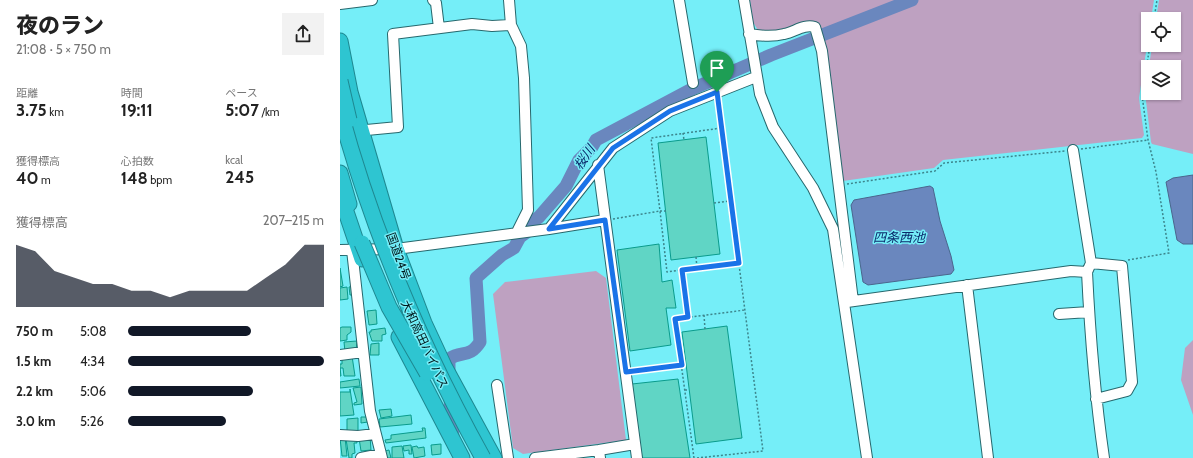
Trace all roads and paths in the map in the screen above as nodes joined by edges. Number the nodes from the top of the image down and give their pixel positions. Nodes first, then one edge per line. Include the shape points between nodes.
1 (372, 0) edge
2 (433, 0) edge
3 (509, 0) edge
4 (680, 0) edge
5 (744, 0) edge
6 (1157, 0) edge
7 (340, 4) edge
8 (1155, 12) edge
9 (511, 25) junction
10 (439, 28) junction
11 (749, 34) junction
12 (340, 41) edge
13 (1149, 52) edge
14 (756, 77) junction
15 (340, 81) edge
16 (693, 83) dead end
17 (717, 92) junction
18 (340, 110) edge
19 (722, 128) junction
20 (361, 131) junction
21 (340, 133) edge
22 (683, 133) junction
23 (684, 140) dead end
24 (1148, 140) junction
25 (340, 145) edge
26 (1073, 150) junction
27 (598, 165) junction
28 (340, 173) edge
29 (838, 185) junction
30 (340, 194) edge
31 (731, 200) junction
32 (714, 203) dead end
33 (660, 211) junction
34 (666, 211) dead end
35 (605, 220) junction
36 (377, 229) junction
37 (549, 229) junction
38 (517, 232) junction
39 (396, 249) junction
40 (340, 250) edge
41 (355, 250) junction
42 (696, 257) dead end
43 (739, 263) junction
44 (1122, 266) junction
45 (1089, 267) junction
46 (698, 268) junction
47 (682, 270) junction
48 (967, 285) junction
49 (849, 301) junction
50 (745, 310) junction
51 (1089, 312) junction
52 (1059, 314) dead end
53 (704, 315) junction
54 (688, 317) junction
55 (705, 329) dead end
56 (363, 352) junction
57 (340, 355) edge
58 (682, 365) junction
59 (626, 372) junction
60 (427, 373) junction
61 (497, 385) dead end
62 (685, 390) junction
63 (689, 390) dead end
64 (1096, 399) junction
65 (375, 434) junction
66 (340, 435) edge
67 (635, 444) junction
68 (599, 454) edge
69 (382, 456) edge
70 (361, 458) edge
71 (462, 458) edge
72 (472, 458) edge
73 (483, 458) edge
74 (494, 458) edge
75 (508, 458) edge
76 (535, 458) edge
77 (637, 458) edge
78 (694, 458) edge
79 (697, 458) edge
80 (867, 458) edge
81 (988, 458) edge
82 (1104, 458) edge

1 - 7 street
2 - 10 street via 436,3
3 - 9 street
4 - 16 street
5 - 11 street
6 - 8 path
9 - 10 street via 472,24
9 - 38 street via 521,46 528,210
10 - 20 street via 393,34 398,127
11 - 14 street
11 - 29 street via 768,36 786,34 808,25 815,27 822,51
12 - 20 highway, 国道24号
13 - 24 path via 1142,96
14 - 17 street
14 - 49 street via 773,127 813,188 833,229
15 - 36 highway, bridge
17 - 19 path
17 - 27 street via 670,111 613,148
18 - 36 highway, 大和高田バイパス, bridge
19 - 22 path
19 - 31 path
20 - 21 street
20 - 39 highway, 国道24号
22 - 23 path
22 - 33 path via 651,138
24 - 26 path
24 - 44 path via 1156,172 1169,253 1122,262
25 - 60 highway, 大和高田バイパス, bridge via 379,260
26 - 29 path via 944,164 934,171
26 - 45 street
27 - 35 street
27 - 37 street
28 - 60 highway, bridge via 369,263 389,307
29 - 49 street
30 - 41 highway
31 - 32 path
31 - 43 path
33 - 34 path
33 - 35 path
33 - 47 path via 667,272
35 - 37 street
35 - 59 street
36 - 73 highway, 大和高田バイパス, bridge via 430,357
37 - 38 street
38 - 39 street
39 - 41 street
39 - 74 highway, 国道24号 via 424,323 444,366
40 - 41 street
41 - 56 street
41 - 71 highway
42 - 46 path
43 - 46 path
43 - 50 path
44 - 45 street
44 - 64 street via 1132,382 1126,391
45 - 48 street
45 - 51 street
46 - 47 path
47 - 54 path
48 - 49 street
48 - 81 street
49 - 80 street
50 - 53 path
50 - 79 path via 763,451
51 - 52 street
51 - 64 street
53 - 54 path
53 - 55 path
54 - 58 path via 675,319
56 - 57 street
56 - 65 street
58 - 59 path
58 - 62 path
59 - 67 street
60 - 72 highway, 大和高田バイパス
61 - 75 street
62 - 63 path
62 - 78 path
64 - 82 street
65 - 66 street
65 - 69 street
67 - 68 street
67 - 77 street
68 - 76 street
69 - 70 street

